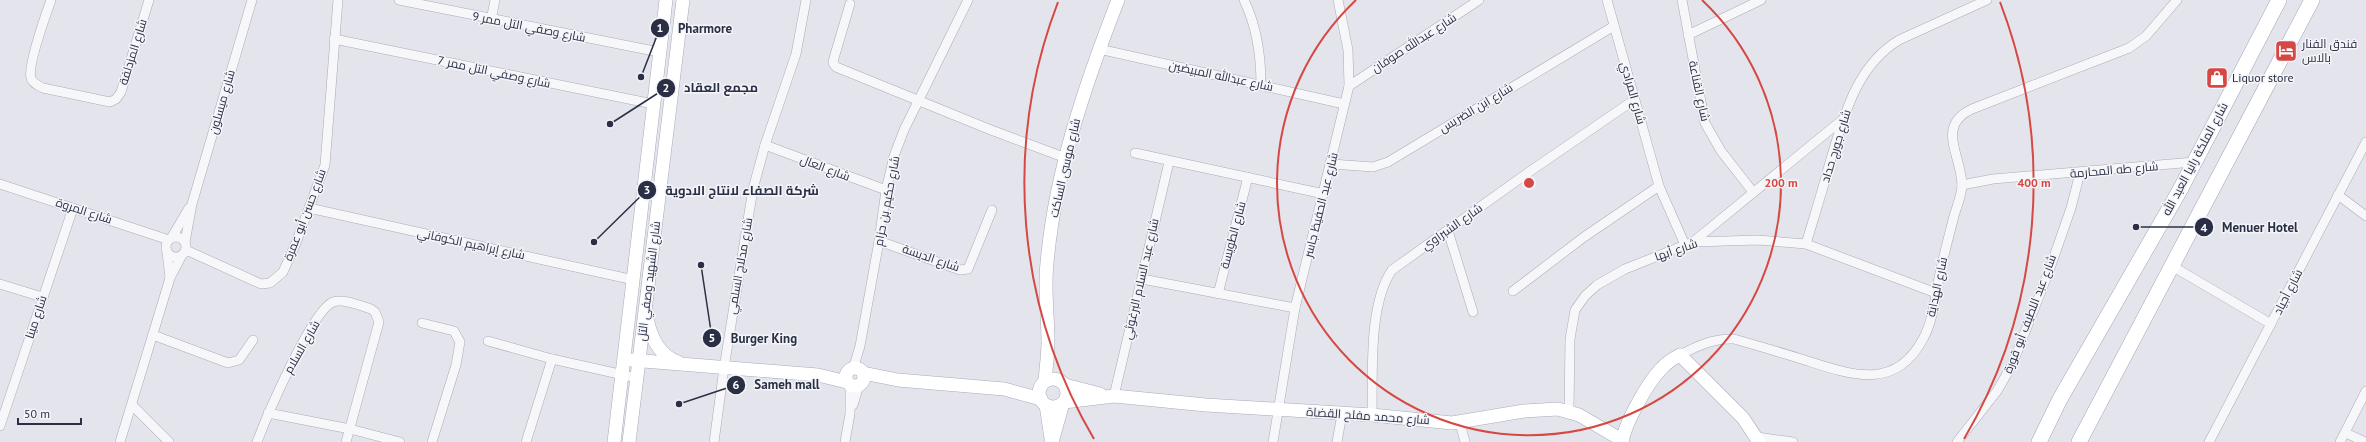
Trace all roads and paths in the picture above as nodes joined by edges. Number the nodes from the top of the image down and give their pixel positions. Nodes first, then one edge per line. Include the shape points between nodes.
1 (51, 0) edge
2 (149, 0) edge
3 (252, 0) edge
4 (338, 0) edge
5 (399, 0) edge
6 (495, 0) edge
7 (666, 0) edge
8 (683, 0) edge
9 (806, 0) edge
10 (968, 0) edge
11 (1118, 0) edge
12 (1244, 0) edge
13 (1338, 0) edge
14 (1480, 0) edge
15 (1607, 0) edge
16 (1682, 0) edge
17 (1761, 0) edge
18 (1987, 0) edge
19 (2177, 0) edge
20 (2279, 0) edge
21 (2312, 0) edge
22 (850, 4) dead end
23 (491, 20) junction
24 (1614, 26) junction
25 (1688, 35) junction
26 (334, 39) junction
27 (1098, 49) junction
28 (659, 52) junction
29 (1261, 85) junction
30 (1349, 86) junction
31 (918, 100) junction
32 (1634, 100) junction
33 (653, 104) junction
34 (1344, 104) junction
35 (1842, 120) junction
36 (2366, 142) edge
37 (765, 145) junction
38 (1135, 153) dead end
39 (1066, 158) junction
40 (1168, 162) junction
41 (2194, 162) junction
42 (1332, 164) junction
43 (2080, 173) junction
44 (1248, 177) junction
45 (0, 184) edge
46 (1962, 185) junction
47 (1659, 186) junction
48 (886, 190) junction
49 (1754, 192) junction
50 (1324, 194) junction
51 (2338, 195) junction
52 (192, 204) junction
53 (73, 208) junction
54 (309, 208) junction
55 (992, 210) dead end
56 (2366, 216) edge
57 (1448, 231) junction
58 (170, 239) junction
59 (879, 241) junction
60 (1689, 243) junction
61 (1806, 244) junction
62 (184, 249) junction
63 (167, 252) junction
64 (2172, 266) junction
65 (170, 278) junction
66 (1142, 279) junction
67 (634, 280) junction
68 (0, 284) edge
69 (1513, 290) dead end
70 (1936, 293) junction
71 (1218, 294) junction
72 (42, 297) junction
73 (1295, 308) junction
74 (645, 311) junction
75 (1473, 312) dead end
76 (422, 323) dead end
77 (2272, 324) junction
78 (154, 334) junction
79 (253, 340) dead end
80 (488, 341) dead end
81 (1048, 342) junction
82 (1680, 355) junction
83 (552, 360) junction
84 (624, 360) junction
85 (639, 361) junction
86 (688, 364) junction
87 (724, 368) junction
88 (621, 374) junction
89 (855, 377) junction
90 (637, 378) junction
91 (1044, 382) junction
92 (1063, 383) junction
93 (1004, 388) junction
94 (2366, 391) edge
95 (1110, 396) junction
96 (1043, 402) junction
97 (1063, 402) junction
98 (132, 405) junction
99 (1280, 410) junction
100 (1569, 410) junction
101 (268, 413) junction
102 (1342, 414) junction
103 (1372, 415) junction
104 (1460, 422) junction
105 (0, 426) edge
106 (350, 429) junction
107 (2346, 433) junction
108 (1758, 440) edge
109 (1622, 441) edge
110 (2213, 441) edge
111 (120, 442) edge
112 (169, 442) edge
113 (257, 442) edge
114 (346, 442) edge
115 (400, 442) edge
116 (432, 442) edge
117 (526, 442) edge
118 (614, 442) edge
119 (629, 442) edge
120 (714, 442) edge
121 (846, 442) edge
122 (1052, 442) edge
123 (1273, 442) edge
124 (1337, 442) edge
125 (1464, 442) edge
126 (1793, 442) edge
127 (1957, 442) edge
128 (2039, 442) edge
129 (2079, 442) edge
130 (2340, 442) edge
131 (2365, 442) edge

1 - 2 street, شارع المزدلفة via 32,64 31,78 43,88 110,102 121,92
3 - 52 street, شارع ميسلون
4 - 26 street, شارع حسن أبو عمرة
5 - 23 street, شارع وصفي التل ممر 9
6 - 23 street
7 - 28 street, شارع الشهيد وصفي التل
8 - 74 street, شارع الشهيد وصفي التل
9 - 37 street, شارع مدلاج السلمي via 796,54
10 - 31 street, شارع حكيم بن حزام
11 - 27 street, شارع موسى الساكت
12 - 29 street via 1258,42
13 - 30 street, شارع عبد الحفيظ جاسر via 1348,50
14 - 30 street, شارع عبدالله صوفان
15 - 24 street, شارع المرادي
16 - 25 street, شارع القناعة
17 - 25 street
18 - 35 street, شارع جورج حداد via 1899,40 1879,54 1864,74
19 - 46 street, شارع الهداية via 2146,36 2129,48 1961,114 1952,128
20 - 41 main road, شارع الملكة رانيا العبد الله
21 - 64 main road
22 - 31 street via 833,63 836,67
23 - 28 street, شارع وصفي التل ممر 9
24 - 32 street, شارع المرادي
24 - 42 street, شارع ابن الضريس via 1388,162 1373,167
25 - 49 street, شارع القناعة via 1705,123 1721,151
26 - 33 street, شارع وصفي التل ممر 7
26 - 54 street, شارع حسن أبو عمرة via 326,156
27 - 29 street, شارع عبدالله المبيضين
27 - 39 street, شارع موسى الساكت via 1070,135
28 - 33 street, شارع الشهيد وصفي التل
29 - 34 street, شارع عبدالله المبيضين
30 - 34 street, شارع عبد الحفيظ جاسر
31 - 39 street
31 - 48 street, شارع حكيم بن حزام via 894,156
32 - 47 street, شارع المرادي
32 - 57 street, شارع الشبراوي
33 - 67 street, شارع الشهيد وصفي التل
34 - 42 street, شارع عبد الحفيظ جاسر
35 - 49 street
35 - 61 street, شارع جورج حداد
36 - 51 street, شارع أجياد
37 - 48 street, شارع العال
37 - 87 street, شارع مدلاج السلمي via 753,189
38 - 40 street
39 - 81 street, شارع موسى الساكت via 1047,265
40 - 44 street
40 - 66 street, شارع عبد السلام البرغوثي
41 - 43 street, شارع طه المحارمة
41 - 128 main road, شارع الملكة رانيا العبد الله via 2060,399
42 - 50 street, شارع عبد الحفيظ جاسر
43 - 46 street, شارع طه المحارمة via 1993,179
43 - 127 street, شارع عبد اللطيف أبو قورة via 2049,271 2012,365 1997,391
44 - 50 street
44 - 71 street, شارع الطويسة
45 - 53 street, شارع المروة
46 - 70 street, شارع الهداية
47 - 60 street, شارع المرادي
47 - 69 street
48 - 59 street, شارع حكيم بن حزام
49 - 60 street
50 - 73 street, شارع عبد الحفيظ جاسر
51 - 56 street
51 - 77 street, شارع أجياد
52 - 58 street, شارع ميسلون
52 - 62 street, شارع ميسلون
53 - 58 street, شارع المروة
53 - 72 street, شارع مينا
54 - 62 street, شارع حسن أبو عمرة via 283,272 270,284 250,280
54 - 67 street, شارع إبراهيم الكوفاني
55 - 59 street, شارع الديسة via 968,270 960,270
57 - 75 street
57 - 103 street, شارع الشبراوي via 1396,267 1382,288 1375,342
58 - 62 street via 179,237
58 - 63 street via 166,245
59 - 89 street, شارع حكيم بن حزام
60 - 61 street, شارع أبها via 1758,240
60 - 100 street, شارع أبها via 1624,269 1597,285 1585,296 1575,310 1570,339
61 - 70 street, شارع أبها
62 - 63 street via 172,256
62 - 65 street, شارع ميسلون
63 - 65 street, شارع ميسلون
64 - 77 street
64 - 129 main road
65 - 78 street, شارع ميسلون
66 - 71 street
66 - 95 street, شارع عبد السلام البرغوثي
67 - 84 street, شارع الشهيد وصفي التل
68 - 72 street
70 - 82 street, شارع الهداية via 1923,339 1910,358 1886,373 1854,375 1840,372 1734,339 1712,341
71 - 73 street
72 - 105 street, شارع مينا
73 - 99 street, شارع عبد الحفيظ جاسر
74 - 85 street, شارع الشهيد وصفي التل
74 - 86 street via 652,338 661,351 672,360
76 - 116 street via 454,332 460,342 456,365
77 - 110 street, شارع أجياد
78 - 79 street via 228,363 239,360
78 - 98 street, شارع ميسلون
80 - 83 street
81 - 91 street, شارع موسى الساكت
81 - 92 street, شارع موسى الساكت
82 - 108 street via 1743,418
82 - 109 street, شارع الهداية via 1669,360 1652,380
83 - 88 street
83 - 117 street
84 - 85 street
84 - 88 street, شارع الشهيد وصفي التل
85 - 86 street
85 - 90 street, شارع الشهيد وصفي التل
86 - 87 street
87 - 89 street
87 - 120 street, شارع مدلاج السلمي
88 - 90 street
88 - 118 street, شارع الشهيد وصفي التل
89 - 93 street
89 - 121 street, شارع حكيم بن حزام
90 - 119 street, شارع الشهيد وصفي التل
91 - 92 street via 1053,379
91 - 93 street
91 - 96 street via 1039,391
92 - 95 street, شارع محمد مفلح القضاة
92 - 97 street via 1067,394
93 - 96 street
94 - 107 street
95 - 97 street, شارع محمد مفلح القضاة
95 - 99 street, شارع محمد مفلح القضاة
96 - 97 street via 1054,407
96 - 122 street
97 - 122 street
98 - 111 street, شارع ميسلون
98 - 112 street
99 - 102 street, شارع محمد مفلح القضاة
99 - 123 street, شارع عبد الحفيظ جاسر
100 - 104 street, شارع محمد مفلح القضاة via 1541,409
100 - 109 street, شارع محمد مفلح القضاة
101 - 106 street
101 - 106 street, شارع السلام via 290,366 329,304 342,302 372,309 378,317 378,327
101 - 113 street, شارع السلام
102 - 103 street, شارع محمد مفلح القضاة
102 - 124 street
103 - 104 street, شارع محمد مفلح القضاة
104 - 125 street
106 - 114 street
106 - 115 street
107 - 130 street
107 - 131 street
108 - 126 street

